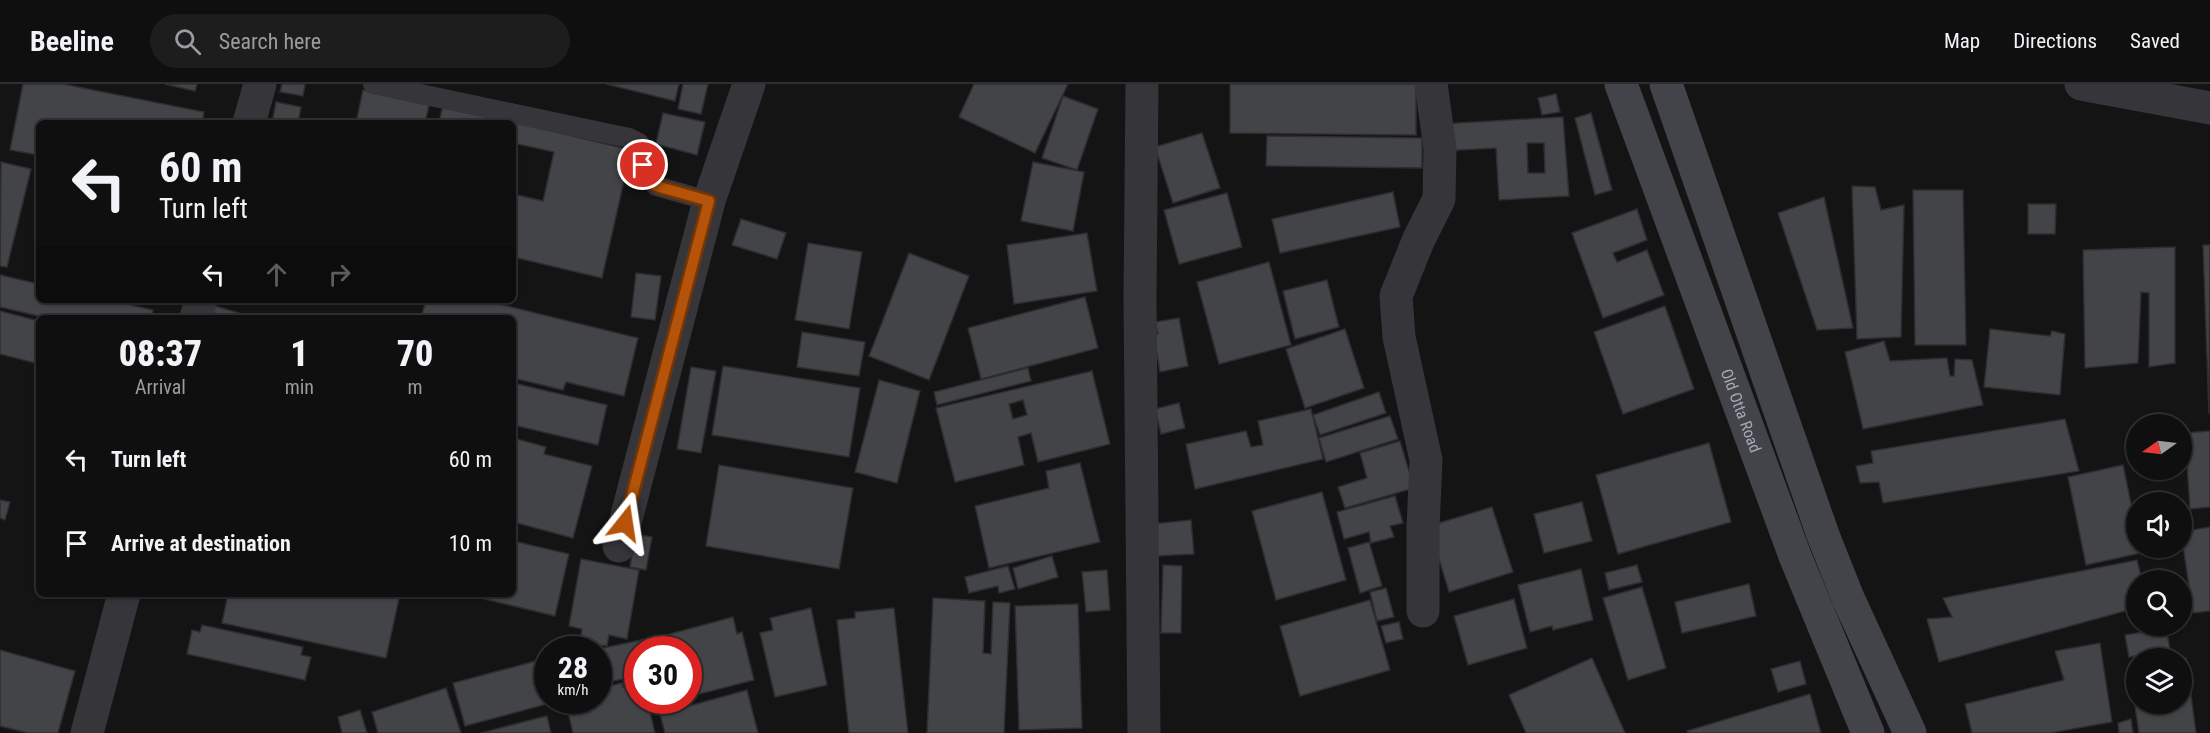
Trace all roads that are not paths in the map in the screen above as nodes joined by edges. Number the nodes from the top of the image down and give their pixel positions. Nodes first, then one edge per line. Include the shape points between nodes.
1 (260, 84) edge
2 (373, 84) edge
3 (749, 84) edge
4 (1142, 84) edge
5 (1431, 84) edge
6 (1621, 84) edge
7 (1666, 84) edge
8 (2081, 84) edge
9 (2210, 108) edge
10 (250, 120) edge
11 (709, 201) junction
12 (619, 546) dead end
13 (123, 597) edge
14 (1424, 611) dead end
15 (87, 733) edge
16 (1144, 733) edge
17 (1869, 733) edge
18 (1910, 733) edge

1 - 10 street
2 - 11 lane via 629,138 639,143 643,165 656,186
3 - 11 street
4 - 16 street
5 - 14 street via 1440,148 1439,199 1396,296 1399,337 1426,460
6 - 17 main road, Old Otta Road via 1795,556
7 - 18 main road via 1823,535
8 - 9 street
11 - 12 street
13 - 15 street

